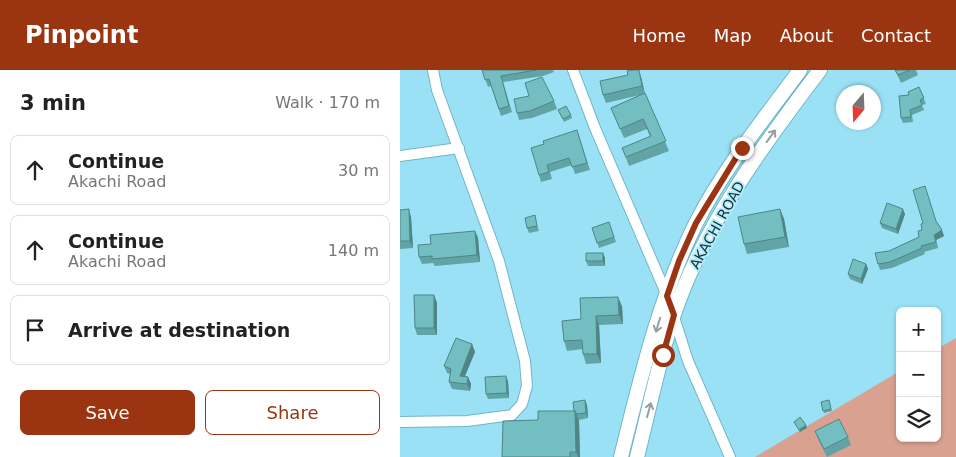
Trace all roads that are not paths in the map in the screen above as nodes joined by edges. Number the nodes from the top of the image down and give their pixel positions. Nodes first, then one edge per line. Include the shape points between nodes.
1 (433, 70) edge
2 (573, 70) edge
3 (800, 70) edge
4 (820, 70) edge
5 (459, 148) junction
6 (400, 156) edge
7 (667, 296) junction
8 (674, 315) junction
9 (400, 422) edge
10 (621, 457) edge
11 (637, 457) edge
12 (730, 457) edge

1 - 5 street via 437,90
2 - 7 street
3 - 7 main road, AKACHI ROAD via 716,189 693,231
8 -> 4 main road, AKACHI ROAD via 699,252 723,208 758,153
5 - 6 street
5 - 9 street via 498,261 525,361 527,386 522,404 512,415 467,421
7 - 8 street
7 -> 10 main road, AKACHI ROAD
11 -> 8 main road, AKACHI ROAD
8 - 12 street via 688,361

